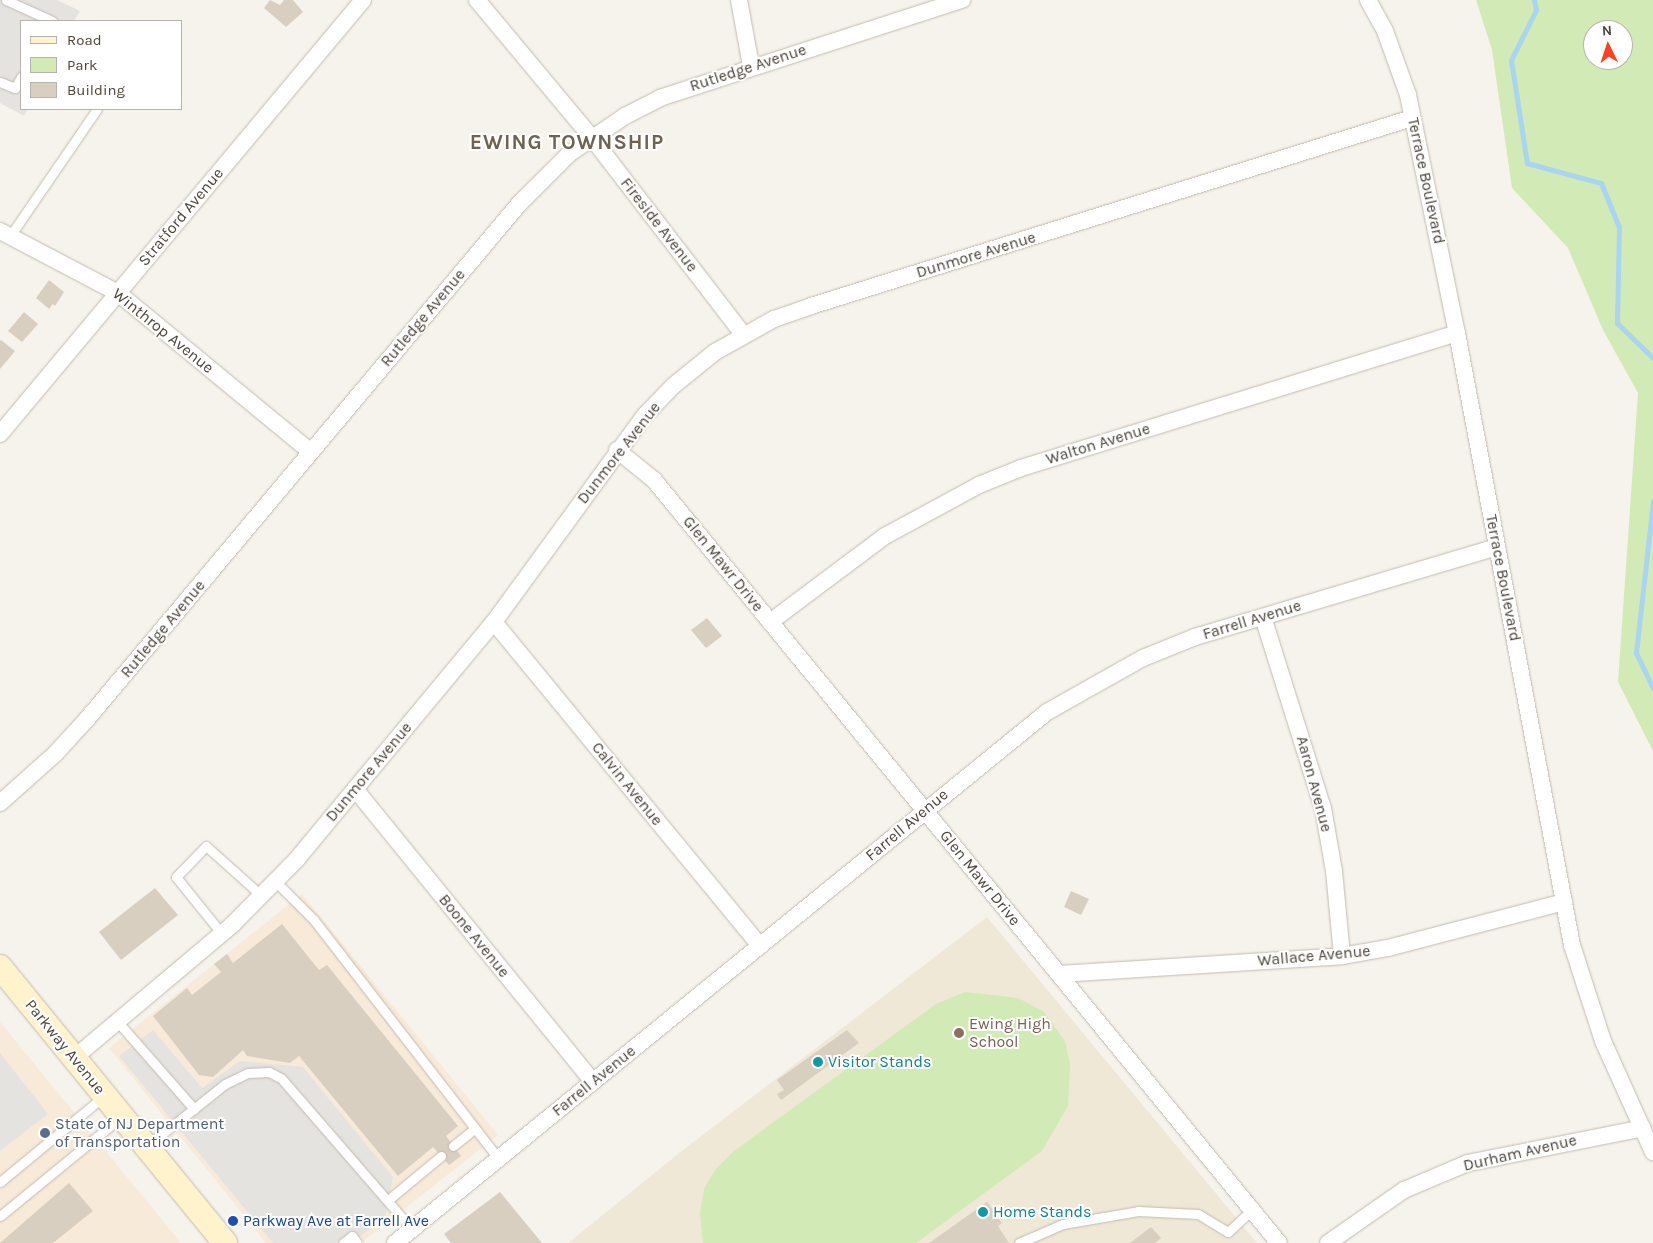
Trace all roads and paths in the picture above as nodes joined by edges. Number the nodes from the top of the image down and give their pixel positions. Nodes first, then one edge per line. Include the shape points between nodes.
1 (6, 0) edge
2 (363, 0) edge
3 (478, 0) edge
4 (739, 0) edge
5 (962, 0) edge
6 (1368, 0) edge
7 (50, 20) edge
8 (751, 66) junction
9 (20, 79) edge
10 (0, 82) edge
11 (96, 110) edge
12 (1412, 118) junction
13 (592, 138) junction
14 (5, 234) edge
15 (118, 293) junction
16 (1457, 333) junction
17 (743, 334) junction
18 (0, 434) edge
19 (617, 450) junction
20 (311, 452) junction
21 (1497, 547) junction
22 (1263, 617) junction
23 (494, 622) junction
24 (770, 622) junction
25 (355, 790) junction
26 (0, 803) edge
27 (925, 810) junction
28 (276, 882) junction
29 (262, 896) junction
30 (1564, 902) junction
31 (222, 934) junction
32 (760, 946) junction
33 (1342, 956) junction
34 (0, 967) edge
35 (1059, 974) junction
36 (117, 1021) junction
37 (74, 1058) junction
38 (593, 1082) junction
39 (104, 1095) junction
40 (194, 1110) junction
41 (120, 1117) junction
42 (475, 1128) junction
43 (1642, 1128) junction
44 (453, 1146) dead end
45 (146, 1147) junction
46 (1653, 1152) edge
47 (441, 1156) dead end
48 (499, 1159) junction
49 (0, 1182) edge
50 (388, 1200) junction
51 (1252, 1210) junction
52 (0, 1216) edge
53 (412, 1229) junction
54 (225, 1243) edge
55 (343, 1243) edge
56 (357, 1243) edge
57 (395, 1243) edge
58 (1019, 1243) edge
59 (1279, 1243) edge
60 (1328, 1243) edge

1 - 7 lane
2 - 15 street, Stratford Avenue
3 - 13 street, Fireside Avenue
4 - 8 street
5 - 8 street, Rutledge Avenue
6 - 12 street, Terrace Boulevard via 1398,63
8 - 13 street, Rutledge Avenue via 660,98
9 - 10 lane via 15,88
11 - 14 lane
12 - 16 street, Terrace Boulevard
12 - 17 street, Dunmore Avenue via 811,306
13 - 17 street, Fireside Avenue
13 - 20 street, Rutledge Avenue via 555,166 519,204
14 - 15 street, Winthrop Avenue
15 - 18 street, Stratford Avenue
15 - 20 street, Winthrop Avenue
16 - 21 street, Terrace Boulevard
16 - 24 street, Walton Avenue via 1021,468 979,485 886,536
17 - 19 street, Dunmore Avenue via 701,362 673,386
19 - 23 street, Dunmore Avenue
19 - 24 street, Glen Mawr Drive via 654,480
20 - 26 street, Rutledge Avenue via 88,718 55,754
21 - 22 street, Farrell Avenue
21 - 30 street, Terrace Boulevard
22 - 27 street, Farrell Avenue via 1195,637 1094,683 1024,729
22 - 33 street, Aaron Avenue via 1323,808 1334,871
23 - 25 street, Dunmore Avenue
23 - 32 street, Calvin Avenue
24 - 27 street, Glen Mawr Drive
25 - 28 street, Dunmore Avenue
25 - 38 street, Boone Avenue
27 - 32 street, Farrell Avenue
27 - 35 street, Glen Mawr Drive
28 - 29 street, Dunmore Avenue
28 - 42 lane via 314,920
29 - 31 street, Dunmore Avenue
29 - 31 lane via 206,846 176,877
30 - 33 street, Wallace Avenue via 1388,948
30 - 43 street, Terrace Boulevard via 1587,999
31 - 36 street, Dunmore Avenue
32 - 38 street, Farrell Avenue
33 - 35 street, Wallace Avenue
34 - 37 main road, Parkway Avenue
35 - 51 street, Glen Mawr Drive
36 - 37 street, Dunmore Avenue
36 - 40 lane
37 - 39 main road, Parkway Avenue
38 - 48 street, Farrell Avenue
39 - 41 main road, Parkway Avenue
39 - 49 lane
40 - 45 lane
40 - 50 lane via 225,1084 248,1073 269,1072 281,1078
41 - 45 main road, Parkway Avenue
41 - 52 lane
42 - 44 lane
42 - 48 lane
43 - 46 street, Terrace Boulevard
43 - 60 street, Durham Avenue via 1468,1163 1404,1190
45 - 54 main road, Parkway Avenue
47 - 50 lane
48 - 53 street, Farrell Avenue
50 - 53 lane
51 - 58 lane via 1228,1232 1198,1214 1138,1210 1063,1224
51 - 59 street, Glen Mawr Drive
53 - 57 street, Farrell Avenue
55 - 56 lane via 352,1236

